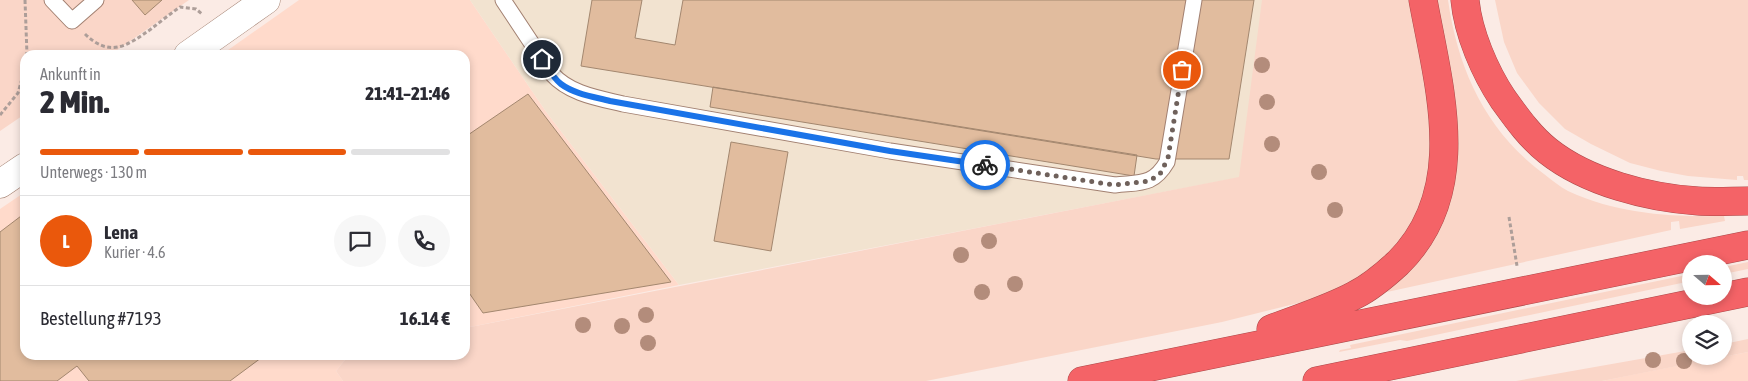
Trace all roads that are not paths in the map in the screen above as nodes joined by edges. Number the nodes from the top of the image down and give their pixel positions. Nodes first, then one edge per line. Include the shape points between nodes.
1 (52, 0) edge
2 (96, 0) edge
3 (266, 0) edge
4 (503, 0) edge
5 (1194, 0) edge
6 (1424, 0) edge
7 (1466, 3) edge
8 (195, 50) edge
9 (20, 170) edge
10 (0, 184) edge
11 (1748, 201) edge
12 (1748, 244) edge
13 (1748, 292) edge
14 (1200, 356) junction
15 (1082, 381) edge
16 (1317, 381) edge

1 - 2 lane via 72,21
3 - 8 street
4 - 5 lane via 561,84 597,98 890,151 1114,185 1149,181 1160,174 1167,162
6 - 14 highway via 1442,103 1445,154 1441,183 1424,231 1407,254 1384,276 1356,295
7 - 11 highway via 1492,82 1530,134 1566,164 1623,188 1698,201
9 - 10 street
12 - 14 highway
13 - 16 highway
14 - 15 highway

